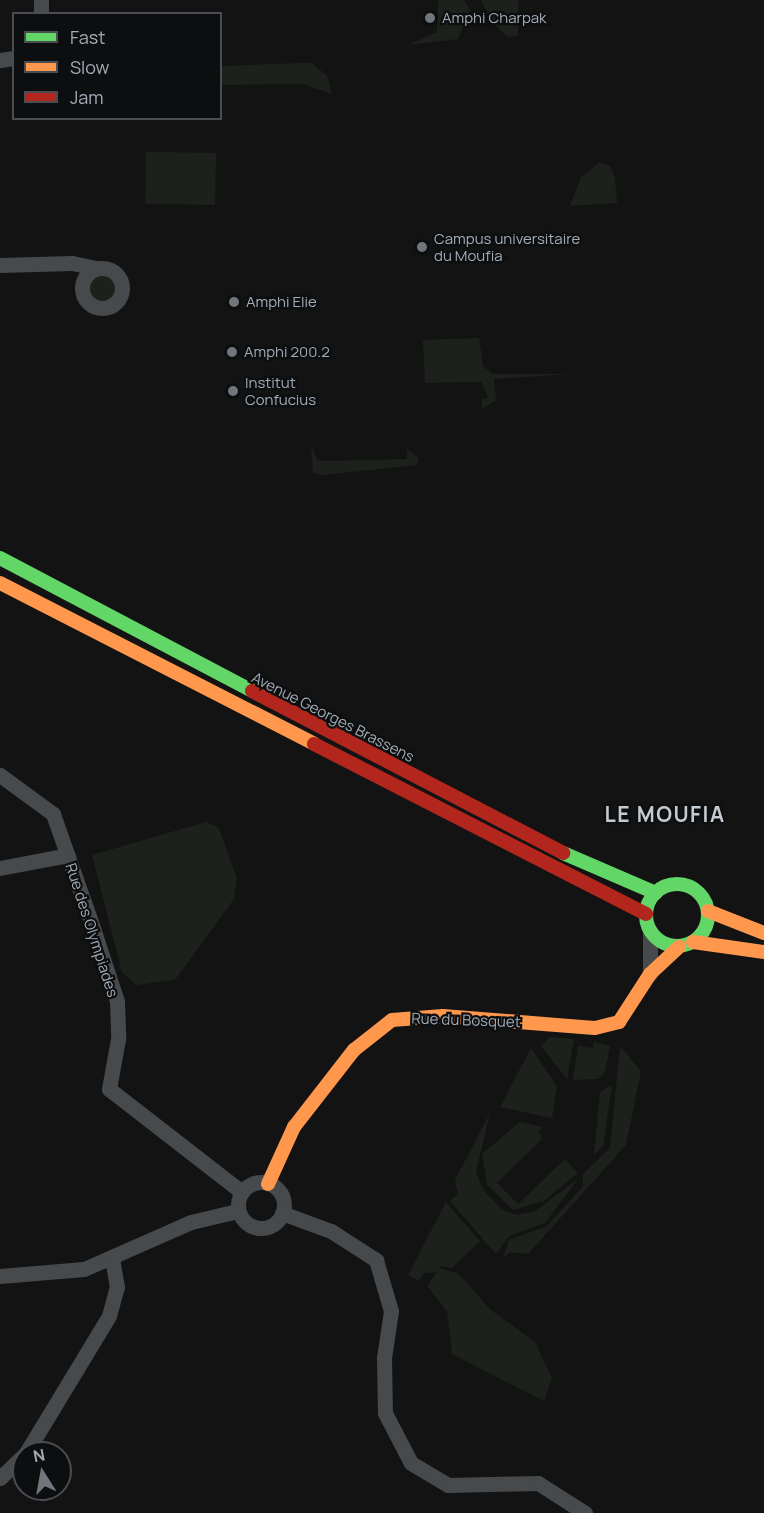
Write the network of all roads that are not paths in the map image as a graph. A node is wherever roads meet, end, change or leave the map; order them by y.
1 (0, 265) edge
2 (59, 267) junction
3 (96, 268) junction
4 (84, 279) junction
5 (0, 558) edge
6 (0, 583) edge
7 (0, 775) edge
8 (68, 855) junction
9 (0, 868) edge
10 (656, 893) junction
11 (708, 911) junction
12 (646, 914) junction
13 (650, 931) junction
14 (764, 933) edge
15 (693, 942) junction
16 (679, 947) junction
17 (764, 951) edge
18 (650, 974) junction
19 (268, 1184) junction
20 (242, 1192) junction
21 (237, 1211) junction
22 (282, 1213) junction
23 (112, 1260) junction
24 (0, 1276) edge
25 (33, 1441) edge
26 (12, 1466) edge
27 (0, 1478) edge
28 (585, 1513) edge

1 - 2 street
2 - 3 street
2 - 4 street
3 - 4 street
3 - 4 street
5 - 10 street, Avenue Georges Brassens
6 - 12 street
7 - 8 street, Rue des Olympiades
8 - 9 street
8 - 20 street, Rue des Olympiades
10 - 11 street
10 - 12 street
11 - 14 street
11 - 15 street
12 - 13 street
13 - 16 street
13 - 18 street
15 - 16 street
15 - 17 street
16 - 18 street, Rue du Bosquet
18 - 19 street, Rue du Bosquet
19 - 20 street
19 - 22 street
20 - 21 street
21 - 22 street
21 - 23 street
22 - 28 street
23 - 24 street
23 - 25 street
26 - 27 street

